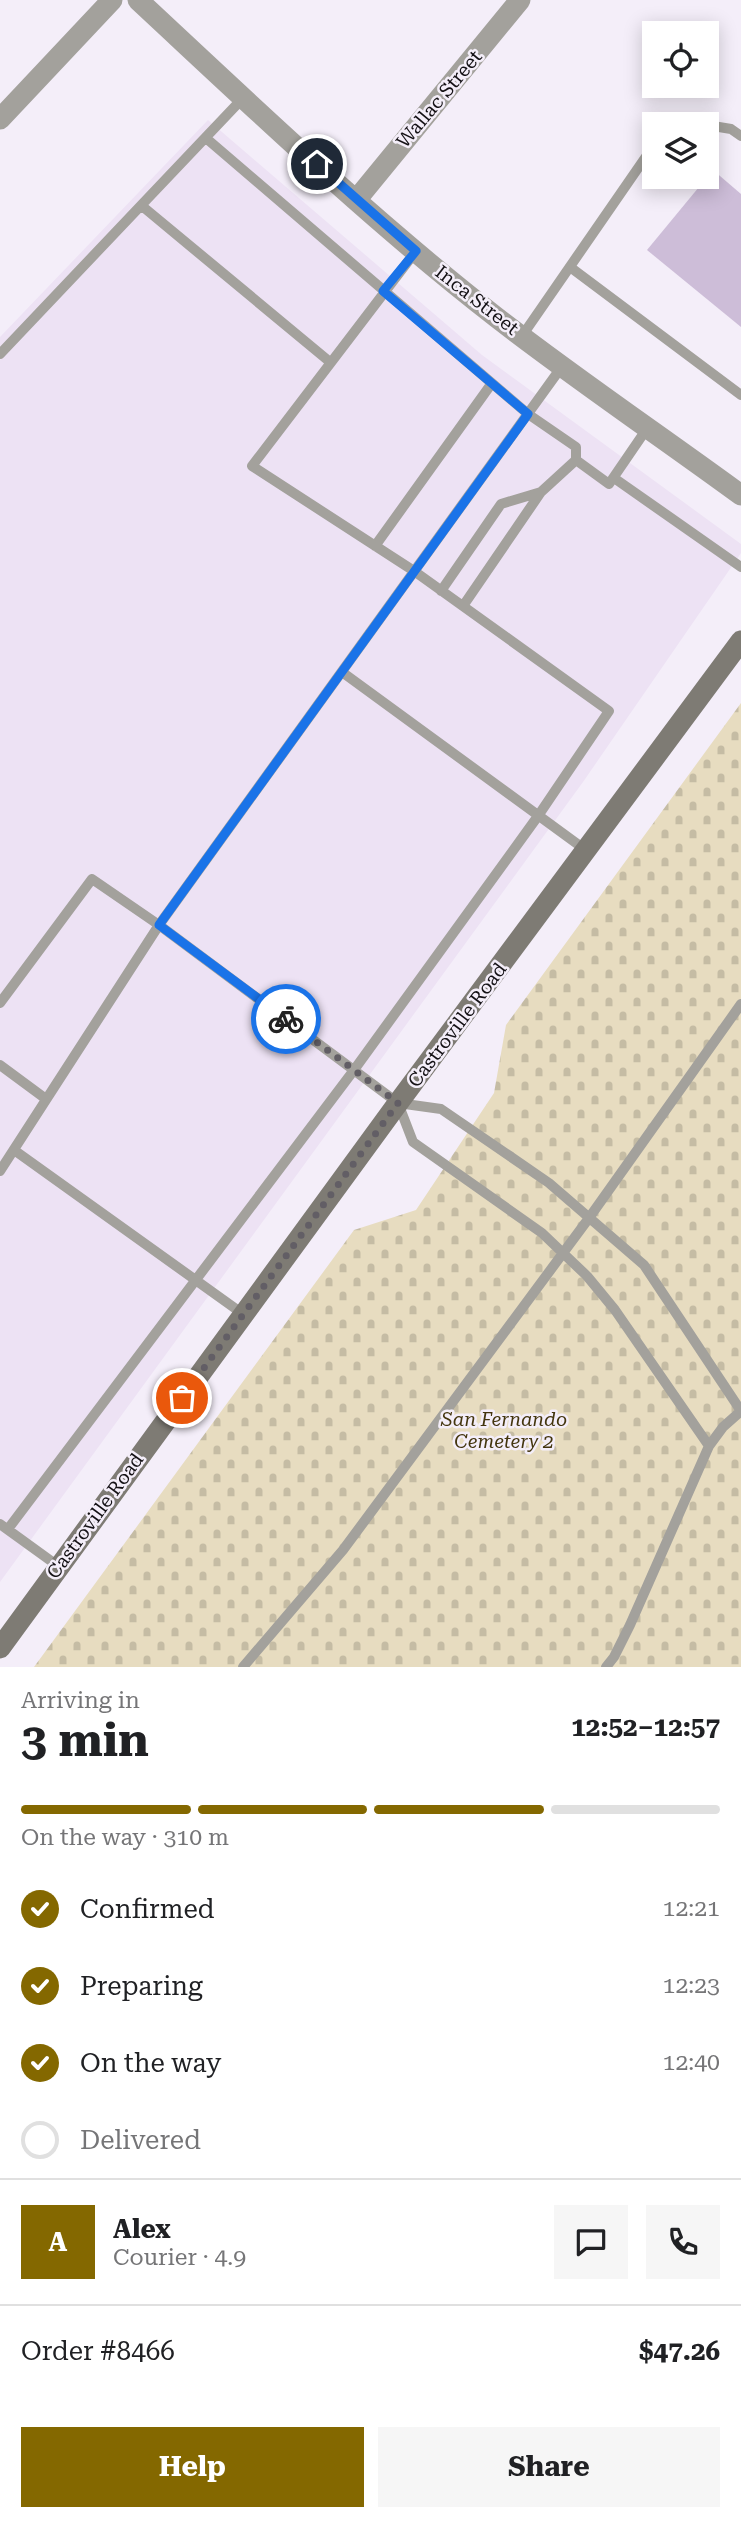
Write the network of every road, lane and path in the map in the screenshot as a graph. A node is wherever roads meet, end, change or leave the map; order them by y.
1 (112, 0) edge
2 (138, 0) edge
3 (520, 0) edge
4 (243, 98) junction
5 (0, 120) edge
6 (719, 127) edge
7 (741, 136) edge
8 (206, 139) junction
9 (642, 162) edge
10 (357, 199) junction
11 (142, 206) junction
12 (416, 251) junction
13 (570, 267) junction
14 (383, 291) junction
15 (522, 336) junction
16 (0, 354) edge
17 (330, 362) junction
18 (563, 365) junction
19 (492, 383) junction
20 (741, 395) edge
21 (528, 414) junction
22 (648, 427) junction
23 (576, 460) junction
24 (614, 478) junction
25 (541, 492) junction
26 (741, 495) edge
27 (375, 546) junction
28 (741, 567) edge
29 (414, 571) junction
30 (441, 591) junction
31 (463, 606) junction
32 (741, 640) edge
33 (342, 672) junction
34 (538, 816) junction
35 (587, 851) junction
36 (159, 925) junction
37 (0, 1003) edge
38 (741, 1004) edge
39 (0, 1065) edge
40 (354, 1070) junction
41 (46, 1099) junction
42 (398, 1103) junction
43 (14, 1150) junction
44 (0, 1171) edge
45 (589, 1218) junction
46 (563, 1253) junction
47 (196, 1279) junction
48 (243, 1314) junction
49 (741, 1411) edge
50 (709, 1446) junction
51 (4, 1527) edge
52 (58, 1566) junction
53 (0, 1648) edge
54 (614, 1657) junction
55 (243, 1667) edge
56 (606, 1667) edge
57 (623, 1667) edge

1 - 5 street
2 - 4 street, Inca Street
3 - 10 street, Wallac Street
4 - 8 lane
4 - 10 street, Inca Street
6 - 7 lane
8 - 11 lane
8 - 14 lane
9 - 13 lane
10 - 12 street, Inca Street
11 - 16 lane
11 - 17 lane
12 - 14 lane
12 - 15 street, Inca Street
13 - 15 lane
13 - 20 lane
14 - 17 lane
14 - 19 lane
15 - 18 street, Inca Street
17 - 27 lane
18 - 21 lane
18 - 22 street, Inca Street
19 - 21 lane
19 - 27 lane
21 - 23 lane
21 - 29 lane
22 - 24 lane
22 - 26 street, Inca Street
23 - 24 lane
23 - 25 lane
24 - 28 lane
25 - 30 lane
25 - 31 lane
27 - 29 lane
29 - 30 lane
29 - 33 lane
30 - 31 lane
31 - 34 lane
32 - 35 main road, Castroville Road
33 - 34 lane
33 - 36 lane
34 - 35 lane
34 - 40 lane
35 - 42 main road, Castroville Road
36 - 37 lane
36 - 40 lane
36 - 41 lane
38 - 45 lane
39 - 41 lane
40 - 42 lane
40 - 47 lane
41 - 43 lane
42 - 45 lane
42 - 46 lane
42 - 48 main road, Castroville Road
43 - 44 lane
43 - 47 lane
45 - 46 lane
45 - 49 lane
46 - 50 lane
46 - 55 lane
47 - 48 lane
47 - 51 lane
48 - 52 main road, Castroville Road
49 - 50 lane
50 - 54 lane
51 - 52 lane
52 - 53 main road, Castroville Road
54 - 56 lane
54 - 57 lane

